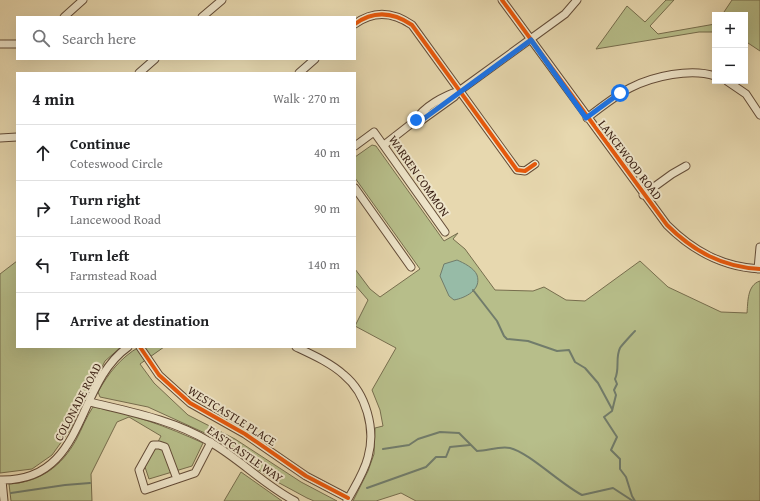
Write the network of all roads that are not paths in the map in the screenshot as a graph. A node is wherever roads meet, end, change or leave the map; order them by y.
1 (83, 0) edge
2 (222, 0) edge
3 (502, 0) edge
4 (577, 0) edge
5 (65, 16) edge
6 (203, 16) edge
7 (356, 23) edge
8 (531, 40) junction
9 (0, 44) edge
10 (16, 44) edge
11 (154, 60) edge
12 (314, 60) edge
13 (140, 72) edge
14 (301, 72) edge
15 (712, 75) edge
16 (731, 84) edge
17 (459, 91) junction
18 (760, 114) edge
19 (586, 118) junction
20 (16, 137) edge
21 (0, 138) edge
22 (356, 145) edge
23 (384, 145) junction
24 (535, 164) dead end
25 (686, 166) dead end
26 (356, 189) edge
27 (644, 195) junction
28 (445, 232) dead end
29 (760, 247) edge
30 (411, 267) dead end
31 (759, 269) edge
32 (127, 348) edge
33 (141, 348) edge
34 (298, 348) edge
35 (90, 402) junction
36 (211, 442) junction
37 (177, 479) junction
38 (1, 480) edge
39 (348, 500) edge
40 (4, 501) edge
41 (295, 501) edge

1 - 5 street
2 - 6 street
3 - 8 street, LANCEWOOD ROAD
4 - 8 street
7 - 17 street
8 - 17 street
8 - 19 street, LANCEWOOD ROAD
9 - 10 street
11 - 13 street
12 - 14 street
15 - 19 street
16 - 18 street
17 - 23 street
17 - 24 street
19 - 27 street, LANCEWOOD ROAD
20 - 21 street
22 - 23 street, WARREN COMMON
23 - 28 street, WARREN COMMON
25 - 27 street
26 - 30 street
27 - 31 street, LANCEWOOD ROAD
29 - 31 street
32 - 35 street, COLONADE ROAD
33 - 39 street, WESTCASTLE PLACE
34 - 39 street
35 - 36 street, EASTCASTLE WAY
35 - 38 street, COLONADE ROAD
36 - 37 street
36 - 41 street, EASTCASTLE WAY
37 - 37 street
38 - 40 street

